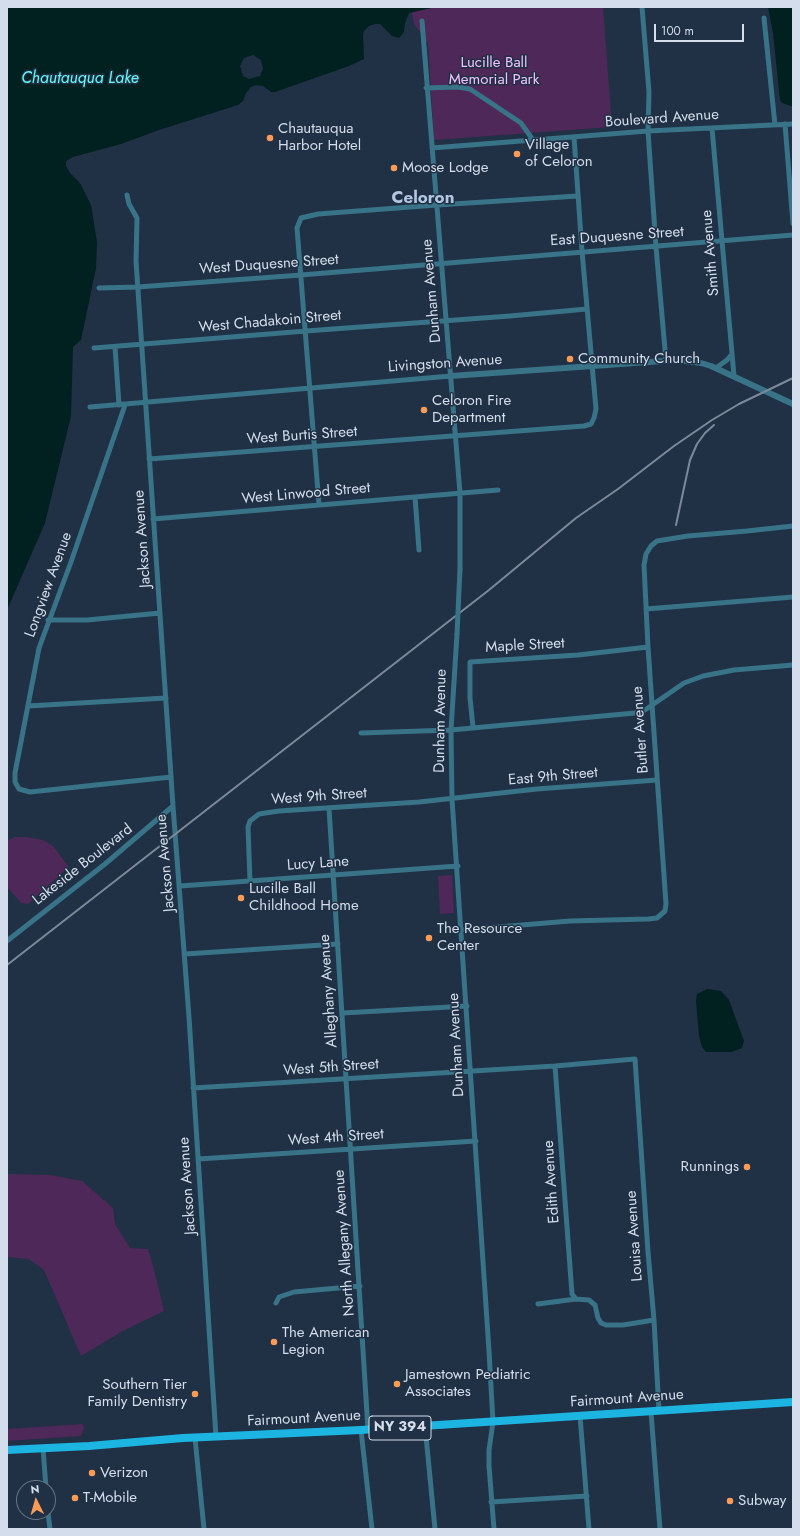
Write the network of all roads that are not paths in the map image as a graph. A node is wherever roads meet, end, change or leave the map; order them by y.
1 (642, 7) edge
2 (764, 18) dead end
3 (422, 21) dead end
4 (426, 88) junction
5 (785, 124) junction
6 (793, 124) edge
7 (775, 125) junction
8 (712, 128) junction
9 (648, 131) junction
10 (574, 137) junction
11 (533, 140) junction
12 (432, 148) junction
13 (127, 195) dead end
14 (578, 196) junction
15 (437, 205) junction
16 (793, 224) edge
17 (793, 235) edge
18 (722, 241) junction
19 (656, 247) junction
20 (582, 252) junction
21 (442, 263) junction
22 (301, 275) junction
23 (138, 287) junction
24 (99, 288) dead end
25 (587, 309) junction
26 (447, 321) junction
27 (306, 331) junction
28 (142, 345) junction
29 (115, 347) junction
30 (94, 348) dead end
31 (732, 354) junction
32 (666, 361) junction
33 (592, 366) junction
34 (716, 368) junction
35 (451, 376) junction
36 (734, 376) junction
37 (310, 387) junction
38 (145, 401) junction
39 (793, 404) edge
40 (122, 405) junction
41 (90, 407) dead end
42 (456, 436) junction
43 (315, 447) junction
44 (149, 459) junction
45 (498, 490) dead end
46 (460, 493) junction
47 (415, 497) junction
48 (320, 505) junction
49 (153, 518) junction
50 (793, 526) edge
51 (420, 550) dead end
52 (793, 597) edge
53 (646, 609) junction
54 (160, 613) junction
55 (48, 620) junction
56 (648, 647) junction
57 (793, 665) edge
58 (166, 698) junction
59 (651, 705) junction
60 (28, 706) junction
61 (473, 727) junction
62 (450, 730) junction
63 (361, 733) dead end
64 (171, 777) junction
65 (657, 780) junction
66 (452, 799) junction
67 (173, 806) junction
68 (330, 808) junction
69 (458, 866) junction
70 (334, 875) junction
71 (250, 881) junction
72 (180, 886) junction
73 (462, 930) junction
74 (7, 941) edge
75 (338, 944) junction
76 (185, 954) junction
77 (467, 1006) junction
78 (343, 1013) junction
79 (635, 1059) joint
80 (555, 1066) junction
81 (470, 1071) junction
82 (347, 1079) junction
83 (193, 1088) junction
84 (476, 1141) junction
85 (351, 1150) junction
86 (198, 1159) junction
87 (360, 1286) junction
88 (574, 1297) junction
89 (276, 1303) dead end
90 (538, 1304) dead end
91 (654, 1320) junction
92 (793, 1402) edge
93 (655, 1412) junction
94 (580, 1416) junction
95 (493, 1422) junction
96 (425, 1426) junction
97 (365, 1430) junction
98 (216, 1437) junction
99 (195, 1438) junction
100 (42, 1448) junction
101 (7, 1450) edge
102 (45, 1480) edge
103 (587, 1496) junction
104 (491, 1502) junction
105 (204, 1529) edge
106 (372, 1529) edge
107 (435, 1529) edge
108 (494, 1529) edge
109 (589, 1529) edge
110 (660, 1529) edge

1 - 9 street
2 - 7 street
3 - 4 street, Dunham Avenue
4 - 11 street
4 - 12 street, Dunham Avenue
5 - 6 street, Boulevard Avenue
5 - 7 street, Boulevard Avenue
5 - 16 street
7 - 8 street, Boulevard Avenue
8 - 9 street, Boulevard Avenue
8 - 18 street, Smith Avenue
9 - 10 street, Boulevard Avenue
9 - 19 street
10 - 11 street, Boulevard Avenue
10 - 14 street
11 - 12 street, Boulevard Avenue
12 - 15 street, Dunham Avenue
13 - 23 street, Jackson Avenue
14 - 15 street
14 - 20 street
15 - 21 street, Dunham Avenue
15 - 22 street
17 - 18 street, East Duquesne Street
18 - 19 street, East Duquesne Street
18 - 31 street, Smith Avenue
19 - 20 street, East Duquesne Street
19 - 32 street
20 - 21 street, East Duquesne Street
20 - 25 street
21 - 22 street, West Duquesne Street
21 - 26 street, Dunham Avenue
22 - 23 street, West Duquesne Street
22 - 27 street
23 - 24 street, West Duquesne Street
23 - 28 street, Jackson Avenue
25 - 26 street, West Chadakoin Street
25 - 33 street
26 - 27 street, West Chadakoin Street
26 - 35 street, Dunham Avenue
27 - 28 street, West Chadakoin Street
27 - 37 street
28 - 29 street, West Chadakoin Street
28 - 38 street, Jackson Avenue
29 - 30 street, West Chadakoin Street
29 - 40 street
31 - 34 street
31 - 36 street, Smith Avenue
32 - 33 street, Livingston Avenue
32 - 34 street, Livingston Avenue
33 - 35 street, Livingston Avenue
33 - 42 street, West Burtis Street
34 - 36 street, Livingston Avenue
35 - 37 street, Livingston Avenue
35 - 42 street, Dunham Avenue
36 - 39 street, Livingston Avenue
37 - 38 street, Livingston Avenue
37 - 43 street
38 - 40 street, Livingston Avenue
38 - 44 street, Jackson Avenue
40 - 41 street, Livingston Avenue
40 - 55 street, Longview Avenue
42 - 43 street, West Burtis Street
42 - 46 street, Dunham Avenue
43 - 44 street, West Burtis Street
43 - 48 street
44 - 49 street, Jackson Avenue
45 - 46 street, West Linwood Street
46 - 47 street, West Linwood Street
46 - 62 street, Dunham Avenue, bridge
47 - 48 street, West Linwood Street
47 - 51 street
48 - 49 street, West Linwood Street
49 - 54 street, Jackson Avenue
50 - 53 street, Butler Avenue
52 - 53 street
53 - 56 street, Butler Avenue
54 - 55 street
54 - 58 street, Jackson Avenue
55 - 60 street, Longview Avenue
56 - 59 street, Butler Avenue
56 - 61 street, Maple Street
57 - 59 street
58 - 60 street
58 - 64 street, Jackson Avenue
59 - 61 street
59 - 65 street, Butler Avenue
60 - 64 street, Longview Avenue
61 - 62 street
62 - 63 street
62 - 66 street, Dunham Avenue
64 - 67 street, Jackson Avenue
65 - 66 street, East 9th Street
65 - 73 street, Butler Avenue
66 - 68 street, West 9th Street
66 - 69 street, Dunham Avenue
67 - 72 street, Jackson Avenue
67 - 74 street, Lakeside Boulevard
68 - 70 street, Alleghany Avenue
68 - 71 street, West 9th Street
69 - 70 street, Lucy Lane
69 - 73 street, Dunham Avenue
70 - 71 street, Lucy Lane
70 - 75 street, Alleghany Avenue
71 - 72 street, Lucy Lane
72 - 76 street, Jackson Avenue
73 - 77 street, Dunham Avenue
75 - 76 street
75 - 78 street, Alleghany Avenue
76 - 83 street, Jackson Avenue
77 - 78 street
77 - 81 street, Dunham Avenue
78 - 82 street, Alleghany Avenue
79 - 80 street, West 5th Street
79 - 91 street, Louisa Avenue
80 - 81 street, West 5th Street
80 - 88 street, Edith Avenue
81 - 82 street, West 5th Street
81 - 84 street, Dunham Avenue
82 - 83 street, West 5th Street
82 - 85 street, Alleghany Avenue
83 - 86 street, Jackson Avenue
84 - 85 street, West 4th Street
84 - 95 street, Dunham Avenue
85 - 86 street, West 4th Street
85 - 87 street, North Allegany Avenue
86 - 98 street, Jackson Avenue
87 - 89 street
87 - 97 street, North Allegany Avenue
88 - 90 street
88 - 91 street
91 - 93 street, Louisa Avenue
92 - 93 main road, Fairmount Avenue / NY 394
93 - 94 main road, Fairmount Avenue / NY 394
93 - 110 street, Louisa Avenue
94 - 95 main road, Fairmount Avenue / NY 394
94 - 103 street
95 - 96 main road, Fairmount Avenue / NY 394
95 - 104 street, Dunham Avenue
96 - 97 main road, Fairmount Avenue / NY 394
96 - 107 street
97 - 98 main road, Fairmount Avenue / NY 394
97 - 106 street, North Allegany Avenue
98 - 99 main road, Fairmount Avenue / NY 394
99 - 100 main road, Fairmount Avenue / NY 394
99 - 105 street
100 - 101 main road, Fairmount Avenue / NY 394
100 - 102 street
103 - 104 street
103 - 109 street
104 - 108 street, Dunham Avenue

